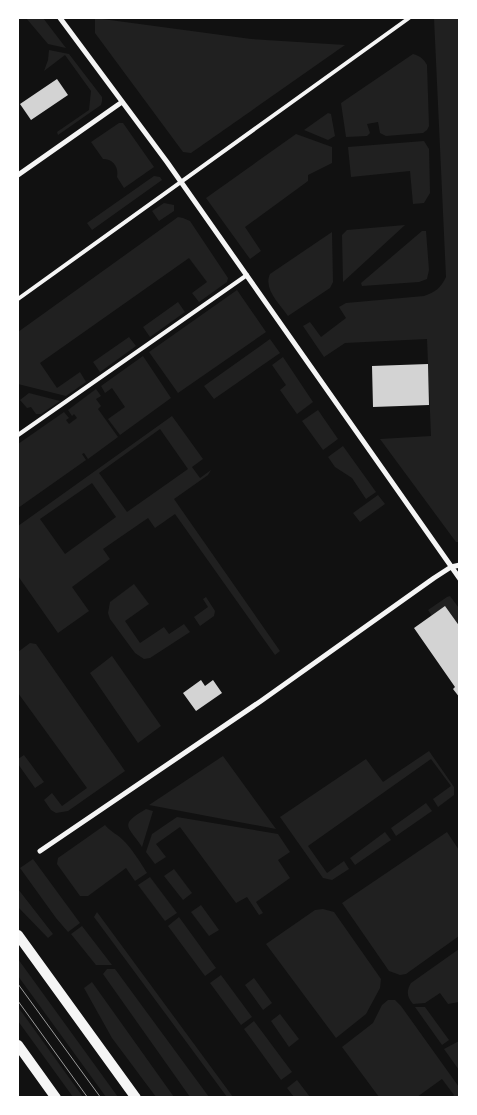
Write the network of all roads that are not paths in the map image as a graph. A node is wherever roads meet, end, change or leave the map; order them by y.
1 (60, 18) edge
2 (409, 18) edge
3 (122, 102) junction
4 (18, 175) edge
5 (180, 181) junction
6 (247, 275) junction
7 (18, 299) edge
8 (18, 435) edge
9 (460, 565) edge
10 (451, 567) junction
11 (460, 579) edge
12 (40, 852) dead end
13 (18, 935) edge
14 (18, 1045) edge
15 (56, 1098) edge
16 (136, 1098) edge

1 - 3 street
2 - 5 lane
3 - 4 street
3 - 5 street
5 - 6 street
5 - 7 lane
6 - 8 lane
6 - 10 street
9 - 10 street
10 - 11 street
10 - 12 street
13 - 16 main road
14 - 15 main road

